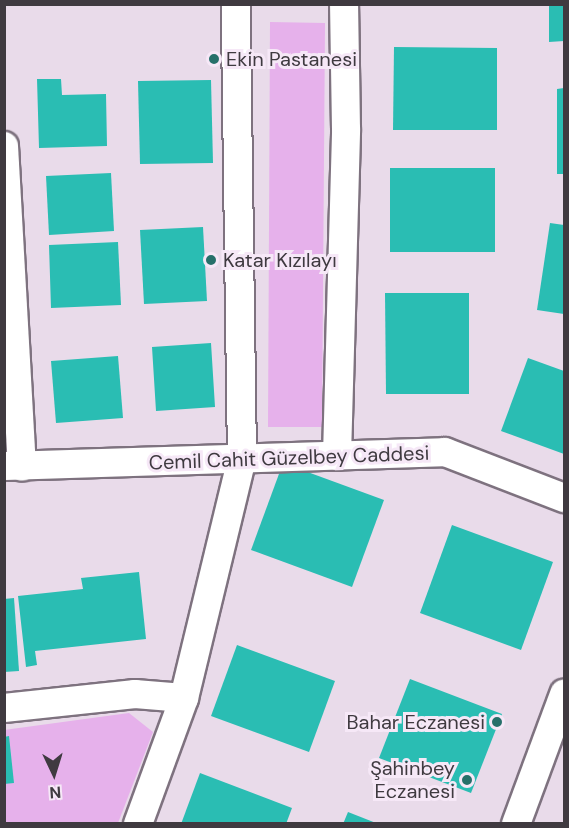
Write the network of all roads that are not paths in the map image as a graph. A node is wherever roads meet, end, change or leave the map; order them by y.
1 (236, 4) edge
2 (344, 4) edge
3 (4, 146) edge
4 (7, 230) edge
5 (337, 456) junction
6 (242, 459) junction
7 (13, 466) edge
8 (564, 498) edge
9 (564, 694) edge
10 (184, 698) junction
11 (4, 708) edge
12 (138, 824) edge
13 (516, 824) edge

1 - 6 street
2 - 5 street
3 - 4 street
4 - 7 street
5 - 6 street, Cemil Cahit Güzelbey Caddesi
5 - 8 street, Cemil Cahit Güzelbey Caddesi
6 - 7 street, Cemil Cahit Güzelbey Caddesi
6 - 10 street
9 - 13 street
10 - 11 street
10 - 12 street

